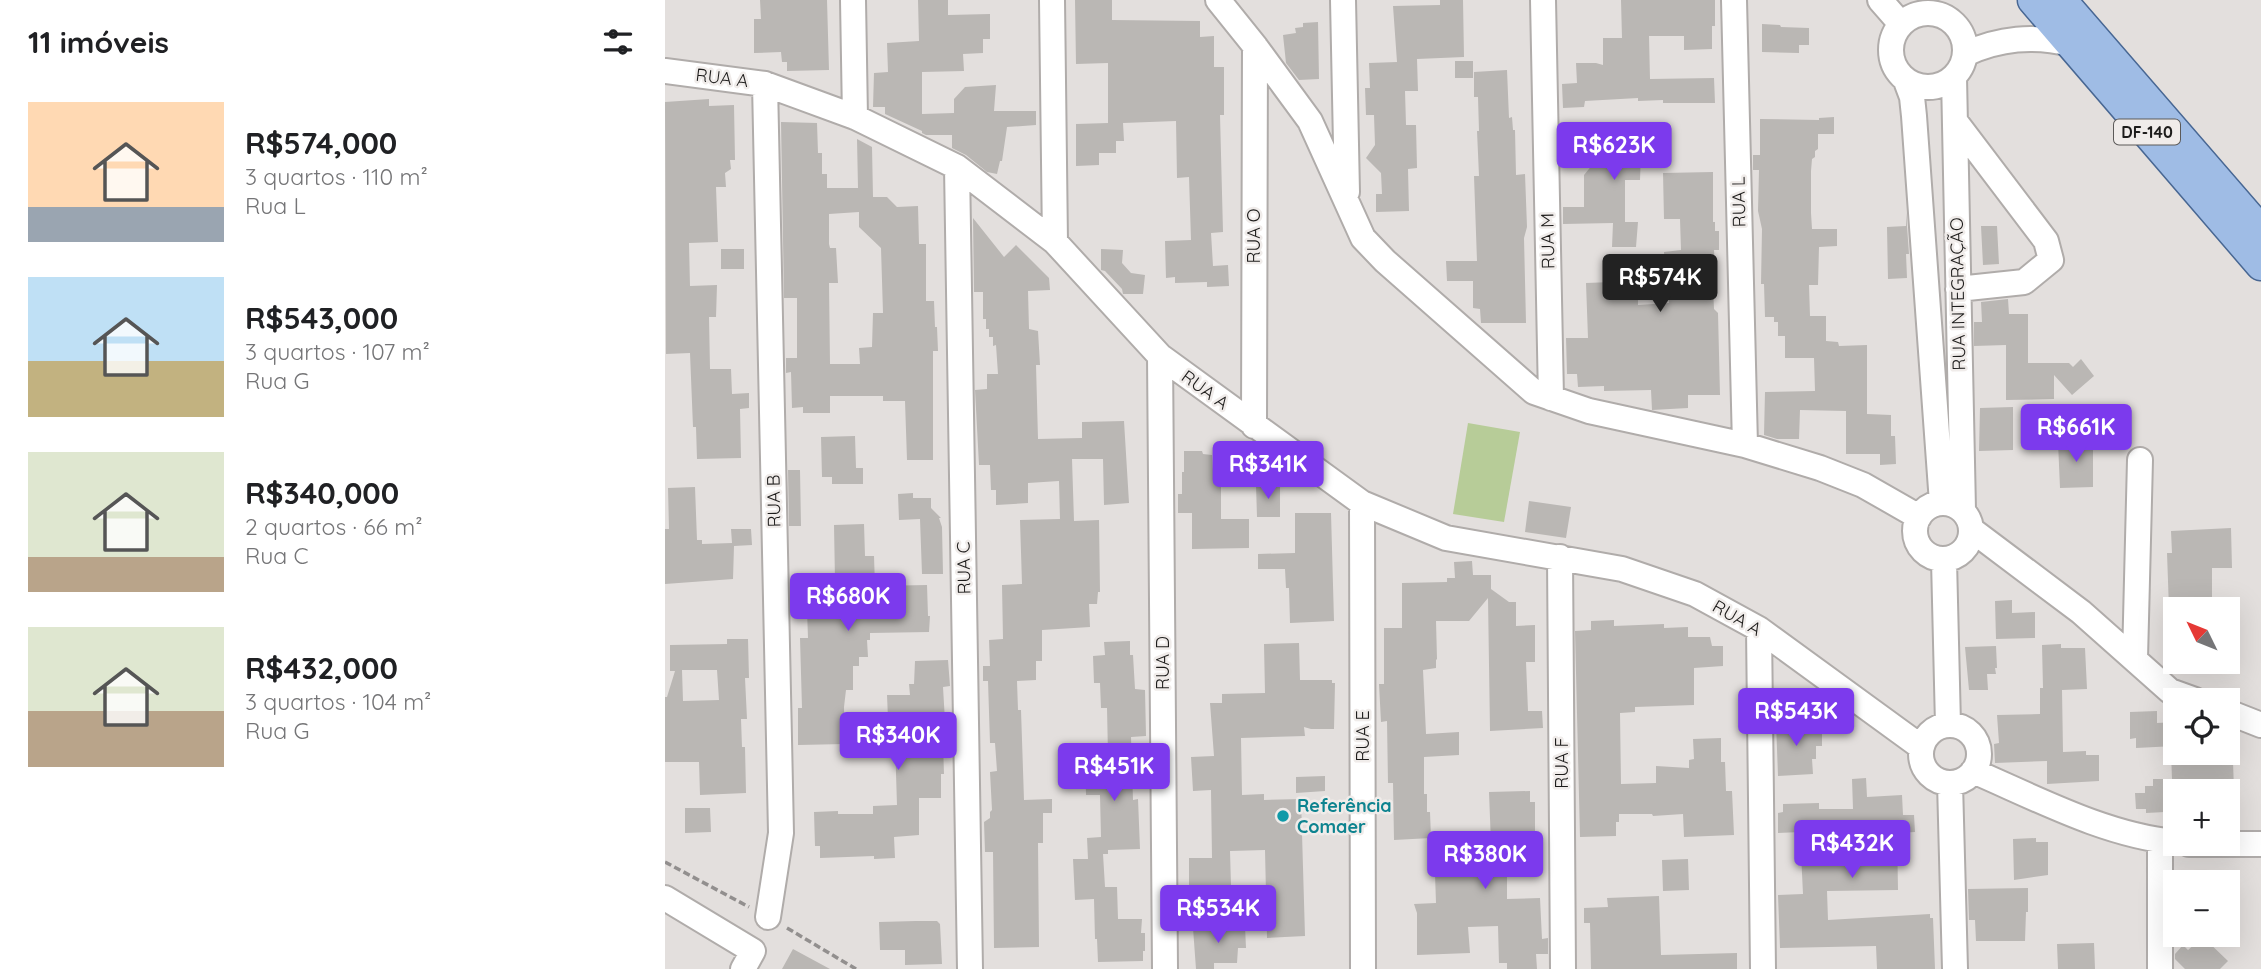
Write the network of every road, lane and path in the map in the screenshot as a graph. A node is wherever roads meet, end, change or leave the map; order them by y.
1 (853, 0) edge
2 (1052, 0) edge
3 (1218, 0) edge
4 (1343, 0) edge
5 (1543, 0) edge
6 (1734, 0) edge
7 (1880, 0) edge
8 (2033, 0) edge
9 (2061, 0) edge
10 (1923, 11) edge
11 (2071, 44) junction
12 (1255, 46) junction
13 (1965, 54) junction
14 (665, 71) edge
15 (1954, 77) junction
16 (1906, 81) junction
17 (765, 84) junction
18 (855, 117) junction
19 (1955, 121) junction
20 (957, 167) junction
21 (1956, 200) junction
22 (1920, 201) junction
23 (1348, 203) junction
24 (2261, 231) edge
25 (1055, 242) junction
26 (2261, 265) edge
27 (1958, 289) junction
28 (1160, 356) junction
29 (1551, 398) junction
30 (1254, 426) junction
31 (1745, 445) junction
32 (2140, 460) dead end
33 (1362, 503) junction
34 (1959, 514) junction
35 (1919, 517) junction
36 (1560, 557) junction
37 (1944, 560) junction
38 (1759, 629) junction
39 (2135, 659) junction
40 (2168, 688) edge
41 (2240, 717) edge
42 (1948, 724) junction
43 (2261, 725) edge
44 (1921, 747) junction
45 (1973, 771) junction
46 (1950, 783) junction
47 (2163, 840) edge
48 (2240, 844) edge
49 (2261, 844) edge
50 (2167, 856) edge
51 (665, 898) edge
52 (768, 917) dead end
53 (743, 969) edge
54 (970, 969) edge
55 (1165, 969) edge
56 (1363, 969) edge
57 (1563, 969) edge
58 (1763, 969) edge
59 (1955, 969) edge
60 (2160, 969) edge

1 - 18 street
2 - 25 street
3 - 12 street
4 - 23 street
5 - 29 street, RUA M
6 - 31 street, RUA L
7 - 10 street
8 - 11 main road, DF-140
9 - 24 main road, DF-140
10 - 13 street
10 - 16 street
11 - 13 street
11 - 26 main road, DF-140
12 - 23 street
12 - 30 street, RUA O
13 - 15 street
14 - 17 street, RUA A
15 - 16 street
15 - 19 street, RUA INTEGRAÇÃO
16 - 22 street, RUA INTEGRAÇÃO
17 - 18 street, RUA A
17 - 52 street, RUA B
18 - 20 street, RUA A
19 - 21 street, RUA INTEGRAÇÃO
19 - 27 street
20 - 25 street, RUA A
20 - 54 street, RUA C
21 - 22 street
21 - 27 street, RUA INTEGRAÇÃO
22 - 34 street, RUA INTEGRAÇÃO
23 - 29 street
25 - 28 street, RUA A
27 - 34 street, RUA INTEGRAÇÃO
28 - 30 street, RUA A
28 - 55 street, RUA D
29 - 31 street
30 - 33 street, RUA A
31 - 35 street
32 - 39 street
33 - 36 street, RUA A
33 - 56 street, RUA E
34 - 35 street
34 - 37 street
34 - 39 street
35 - 37 street
36 - 38 street, RUA A
36 - 57 street, RUA F
37 - 42 street
38 - 44 street, RUA A
38 - 58 street
39 - 40 street
41 - 43 street
42 - 44 street
42 - 45 street
44 - 46 street
45 - 46 street
45 - 47 street
46 - 59 street
48 - 49 street
50 - 60 street
51 - 53 street

